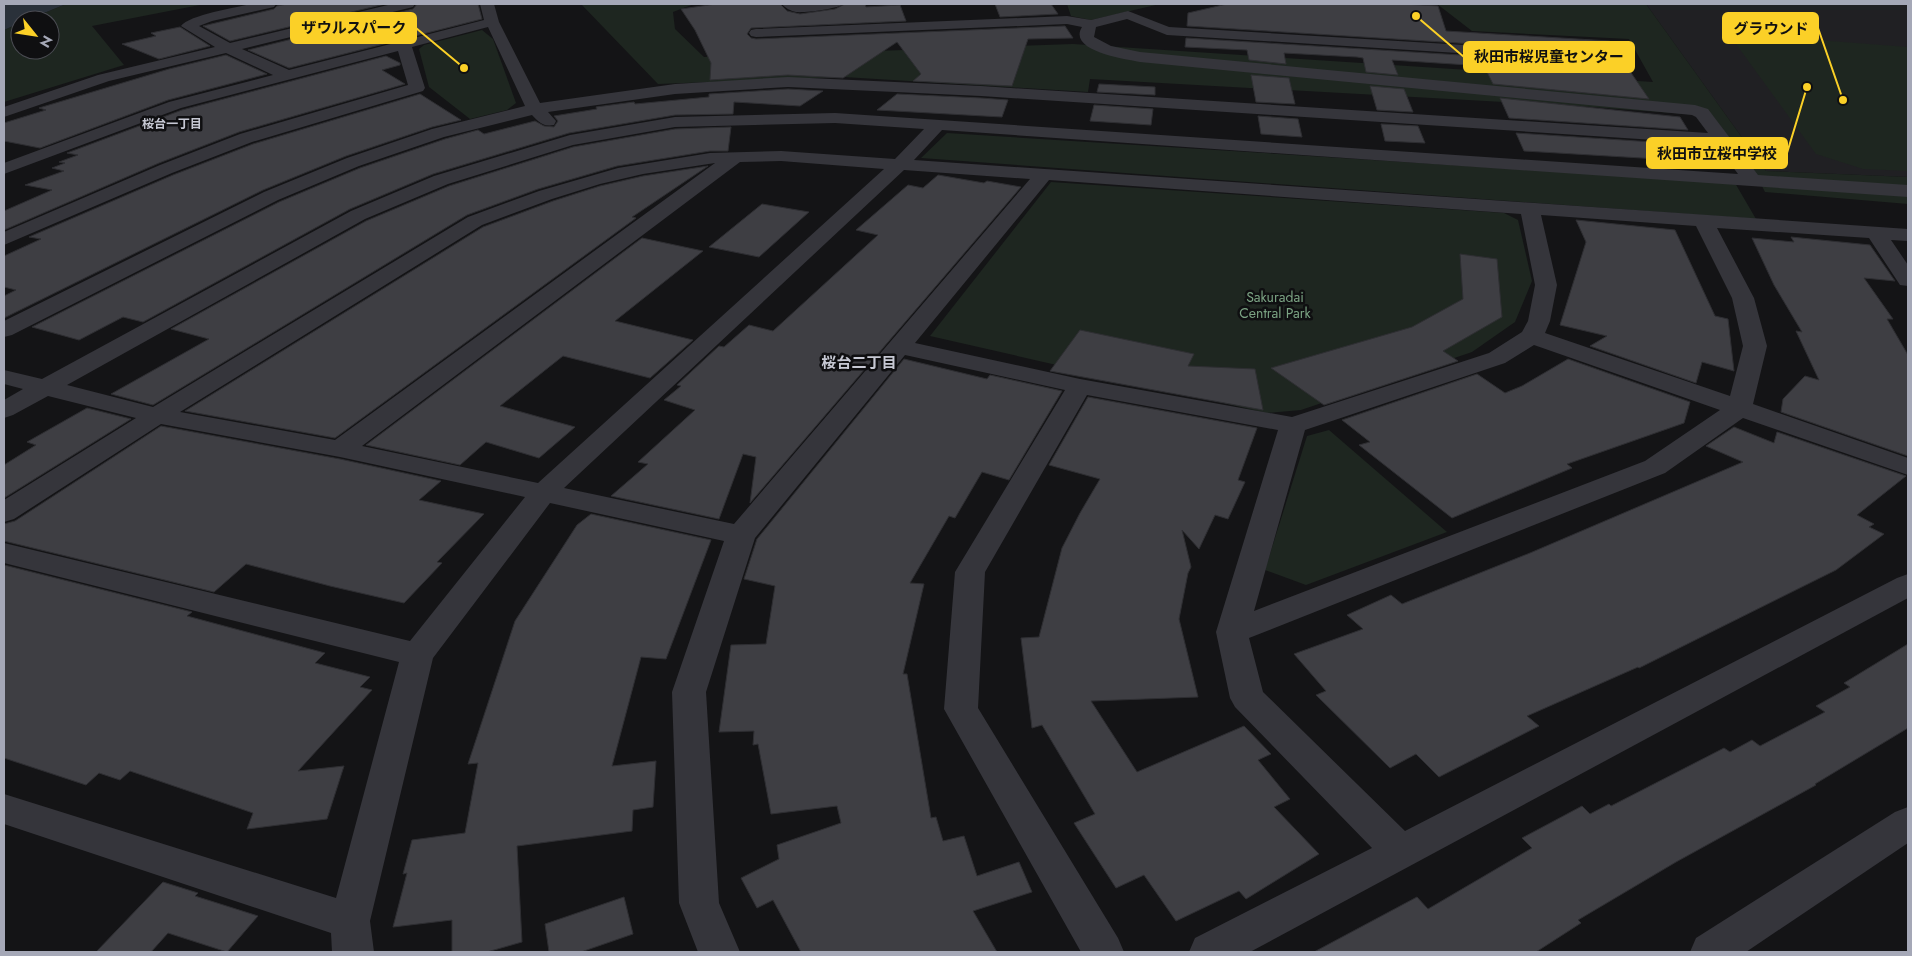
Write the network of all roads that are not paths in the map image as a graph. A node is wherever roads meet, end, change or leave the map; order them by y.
1 (269, 4) edge
2 (408, 4) edge
3 (487, 4) edge
4 (836, 4) edge
5 (793, 6) edge
6 (492, 22) junction
7 (1092, 24) junction
8 (800, 30) junction
9 (756, 33) dead end
10 (404, 46) junction
11 (228, 48) junction
12 (1622, 58) dead end
13 (286, 75) junction
14 (535, 109) junction
15 (4, 112) edge
16 (938, 125) junction
17 (1722, 139) junction
18 (570, 140) junction
19 (736, 156) junction
20 (901, 163) junction
21 (4, 169) edge
22 (1044, 174) junction
23 (1752, 180) junction
24 (1908, 191) edge
25 (1530, 209) junction
26 (1704, 222) junction
27 (1876, 233) junction
28 (1908, 235) edge
29 (4, 239) edge
30 (1908, 280) edge
31 (4, 330) edge
32 (1532, 336) junction
33 (901, 347) junction
34 (4, 377) edge
35 (1080, 386) junction
36 (42, 388) junction
37 (1739, 408) junction
38 (4, 410) edge
39 (157, 416) junction
40 (1292, 425) junction
41 (340, 449) junction
42 (1908, 468) edge
43 (544, 492) junction
44 (4, 514) edge
45 (741, 535) junction
46 (4, 553) edge
47 (1908, 585) edge
48 (1232, 632) junction
49 (417, 654) junction
50 (4, 809) edge
51 (1908, 823) edge
52 (1400, 851) junction
53 (352, 937) edge
54 (719, 952) edge
55 (1103, 952) edge
56 (1210, 952) edge
57 (1711, 952) edge

1 - 11 street
2 - 11 street
3 - 6 street
4 - 5 street
5 - 8 street
6 - 10 street
6 - 14 street
7 - 8 street
7 - 12 street
7 - 17 street
8 - 9 street
10 - 13 street
10 - 29 street
11 - 13 street
11 - 15 street
13 - 21 street
14 - 17 street
14 - 18 street
14 - 31 street
16 - 18 street
16 - 20 street
16 - 23 street
17 - 23 street
18 - 36 street
19 - 20 street
19 - 39 street
19 - 41 street
20 - 22 street
20 - 43 street
22 - 25 street
22 - 33 street
23 - 24 street
25 - 26 street
25 - 32 street
26 - 27 street
26 - 37 street
27 - 28 street
27 - 30 street
32 - 37 street
32 - 40 street
33 - 35 street
33 - 45 street
34 - 36 street
35 - 40 street
35 - 55 street
36 - 38 street
36 - 39 street
37 - 42 street
37 - 48 street
39 - 41 street
39 - 44 street
40 - 48 street
41 - 43 street
43 - 45 street
43 - 49 street
45 - 54 street
46 - 49 street
47 - 52 street
48 - 52 street
49 - 53 street
50 - 53 street
51 - 57 street
52 - 56 street

